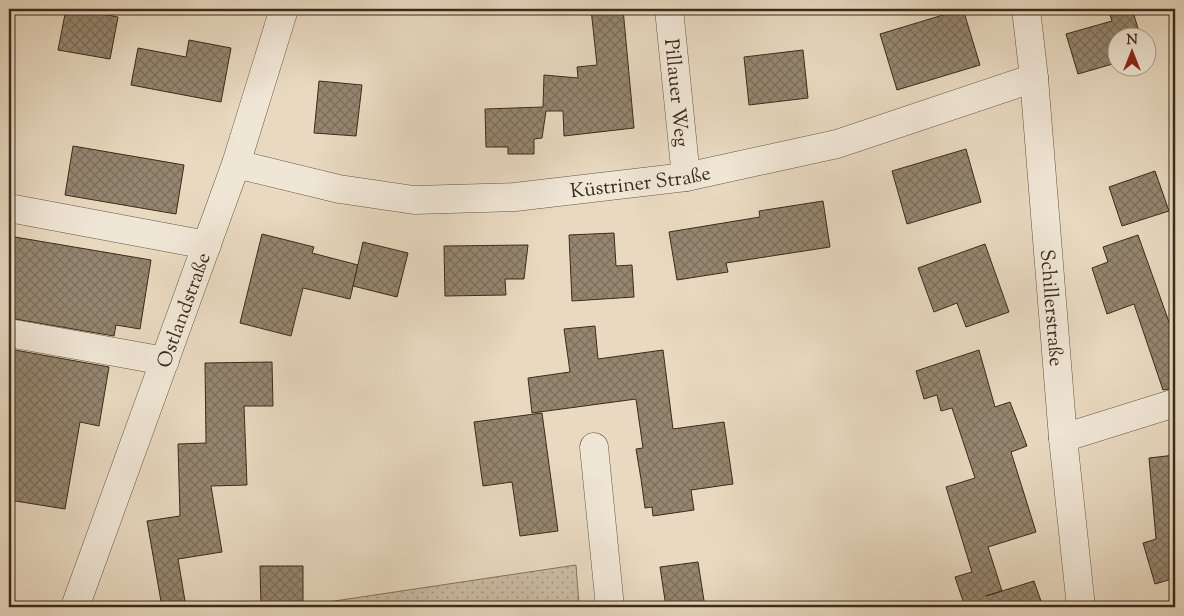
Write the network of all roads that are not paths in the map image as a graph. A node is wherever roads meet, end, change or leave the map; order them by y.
1 (284, 9) edge
2 (669, 9) edge
3 (1026, 9) edge
4 (1034, 78) junction
5 (236, 164) junction
6 (686, 177) junction
7 (9, 208) edge
8 (207, 245) junction
9 (9, 333) edge
10 (165, 361) junction
11 (1175, 403) edge
12 (1063, 438) junction
13 (594, 447) dead end
14 (75, 607) edge
15 (610, 607) edge
16 (1081, 607) edge

1 - 5 street, Ostlandstraße
2 - 6 street, Pillauer Weg
3 - 4 street, Schillerstraße
4 - 6 street, Küstriner Straße
4 - 12 street, Schillerstraße
5 - 6 street, Küstriner Straße
5 - 8 street, Ostlandstraße
7 - 8 street
8 - 10 street, Ostlandstraße
9 - 10 street
10 - 14 street, Ostlandstraße
11 - 12 street
12 - 16 street, Schillerstraße
13 - 15 street

